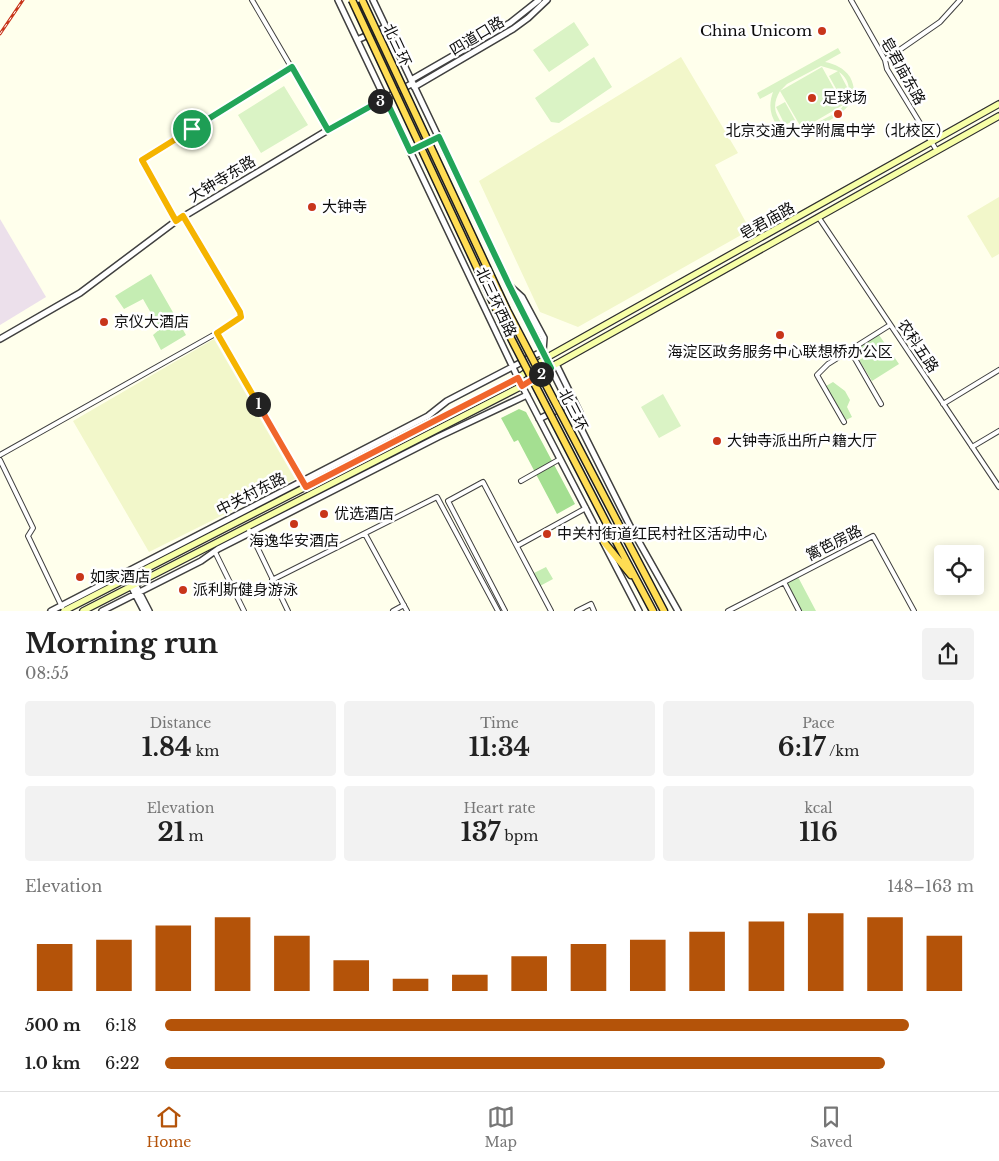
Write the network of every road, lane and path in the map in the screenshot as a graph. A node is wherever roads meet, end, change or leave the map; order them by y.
1 (252, 0) edge
2 (338, 0) edge
3 (352, 0) edge
4 (362, 0) edge
5 (373, 0) edge
6 (539, 0) edge
7 (547, 0) edge
8 (851, 0) edge
9 (960, 0) edge
10 (386, 27) junction
11 (358, 40) junction
12 (885, 60) junction
13 (292, 67) junction
14 (413, 84) junction
15 (385, 98) junction
16 (999, 104) edge
17 (999, 116) edge
18 (328, 130) junction
19 (439, 137) junction
20 (932, 142) junction
21 (410, 151) junction
22 (937, 151) junction
23 (183, 216) junction
24 (819, 218) junction
25 (176, 221) junction
26 (890, 325) junction
27 (217, 333) junction
28 (0, 339) edge
29 (850, 350) junction
30 (543, 351) junction
31 (546, 358) junction
32 (527, 359) junction
33 (554, 366) junction
34 (513, 367) junction
35 (532, 368) junction
36 (999, 370) edge
37 (536, 377) junction
38 (518, 378) junction
39 (522, 386) junction
40 (527, 395) junction
41 (569, 404) junction
42 (881, 404) dead end
43 (943, 404) junction
44 (554, 411) junction
45 (539, 419) junction
46 (844, 422) dead end
47 (582, 430) junction
48 (999, 431) edge
49 (972, 447) junction
50 (0, 455) edge
51 (560, 459) junction
52 (0, 460) edge
53 (303, 481) junction
54 (521, 481) dead end
55 (306, 487) junction
56 (999, 487) edge
57 (586, 508) junction
58 (247, 526) junction
59 (250, 533) junction
60 (365, 534) junction
61 (604, 542) junction
62 (517, 546) junction
63 (214, 552) junction
64 (272, 580) junction
65 (784, 582) junction
66 (133, 585) junction
67 (640, 586) junction
68 (137, 593) junction
69 (404, 605) junction
70 (64, 609) edge
71 (51, 611) edge
72 (85, 611) edge
73 (102, 611) edge
74 (144, 611) edge
75 (149, 611) edge
76 (244, 611) edge
77 (288, 611) edge
78 (393, 611) edge
79 (407, 611) edge
80 (498, 611) edge
81 (505, 611) edge
82 (551, 611) edge
83 (577, 611) edge
84 (594, 611) edge
85 (639, 611) edge
86 (653, 611) edge
87 (664, 611) edge
88 (678, 611) edge
89 (728, 611) edge
90 (799, 611) edge
91 (914, 611) edge

1 - 13 street
2 - 11 street, 北三环西路
3 - 67 highway, 北三环, bridge
4 - 87 highway, 北三环, bridge
5 - 10 street, 北三环西路
6 - 14 street, 四道口路
7 - 14 street, 四道口路
8 - 12 street, 皂君庙东路
9 - 12 street
10 - 11 street
10 - 14 street, 北三环西路
11 - 15 street, 北三环西路
12 - 20 street, 皂君庙东路
13 - 18 street
13 - 25 street
14 - 15 street, 大钟寺东路
14 - 19 street, 北三环西路
15 - 18 street, 大钟寺东路
15 - 21 street, 北三环西路
16 - 20 main road, 皂君庙路
17 - 22 main road, 皂君庙路
18 - 23 street, 大钟寺东路
19 - 21 street
19 - 30 street, 北三环西路
20 - 22 street, 皂君庙东路
20 - 31 main road, 皂君庙路
21 - 34 street, 北三环西路
22 - 24 main road, 皂君庙路
23 - 25 street, 大钟寺东路
23 - 27 street
24 - 26 street, 农科五路
24 - 33 main road, 皂君庙路
25 - 28 street, 大钟寺东路
26 - 29 street
26 - 43 street, 农科五路
27 - 50 street
27 - 53 street
29 - 42 street
29 - 46 street
30 - 31 street, 北三环西路
30 - 32 street, 中关村东路
31 - 33 street
31 - 35 main road, 皂君庙路
32 - 34 street, 中关村东路
32 - 35 street
33 - 37 main road, 皂君庙路
33 - 41 street
33 - 47 street
34 - 38 street, 北三环西路
34 - 53 street, 中关村东路
35 - 37 street
35 - 38 main road, 中关村东路
36 - 43 street
37 - 39 main road, 中关村东路
37 - 44 street
38 - 39 street, 北三环西路
38 - 55 main road, 中关村东路
39 - 40 street, 北三环西路
39 - 58 main road, 中关村东路
40 - 45 street, 北三环西路
40 - 59 street
41 - 44 street
41 - 47 street
43 - 49 street, 农科五路
44 - 45 street
45 - 51 street, 北三环西路
47 - 88 street
48 - 49 street
49 - 56 street, 农科五路
51 - 54 street
51 - 57 street, 北三环西路
52 - 70 street
53 - 55 street
53 - 70 street, 中关村东路
55 - 70 main road, 中关村东路
57 - 61 street, 北三环西路
57 - 62 street
58 - 59 street
58 - 66 main road, 中关村东路
59 - 63 street
59 - 64 street
60 - 64 street
60 - 69 street
60 - 80 street
61 - 67 highway
61 - 85 street, 北三环西路
62 - 81 street
62 - 82 street
63 - 68 street
63 - 76 street
64 - 77 street
65 - 89 street, 篱笆房路
65 - 90 street
65 - 91 street, 篱笆房路
66 - 68 street
66 - 72 main road, 中关村东路
67 - 86 highway, 北三环
68 - 73 street
68 - 74 street
68 - 75 street
69 - 78 street
69 - 79 street
70 - 71 street, 中关村东路
83 - 84 street

